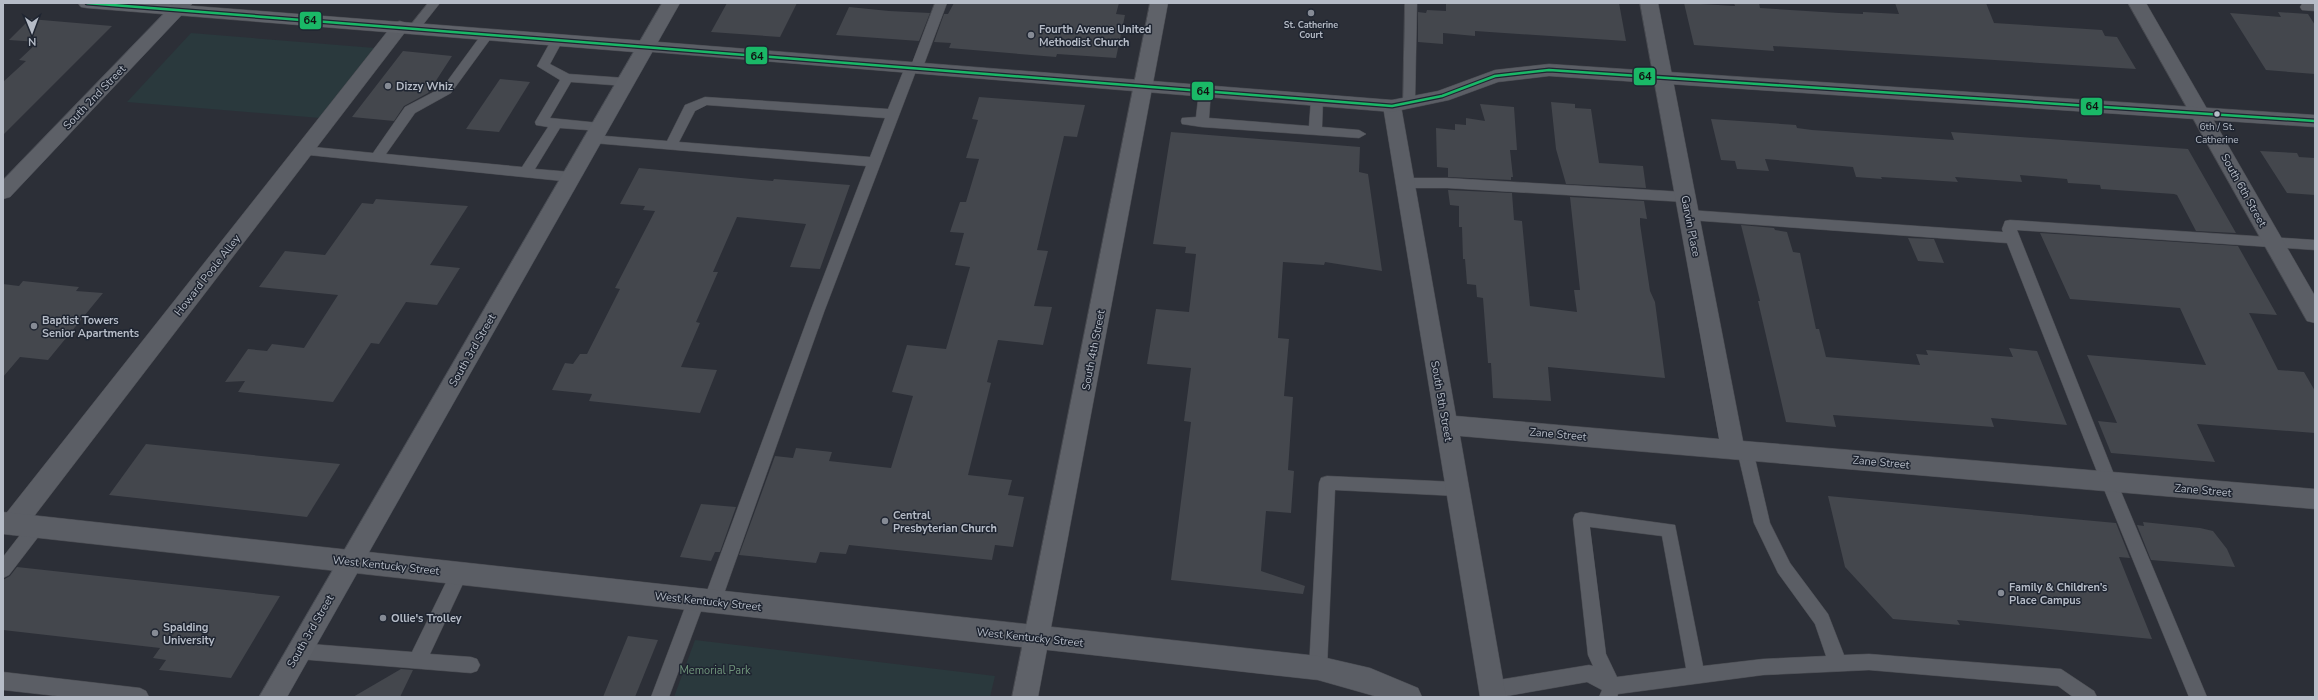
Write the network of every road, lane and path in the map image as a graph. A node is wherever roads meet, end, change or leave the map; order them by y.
1 (87, 3) edge
2 (434, 3) edge
3 (671, 3) edge
4 (941, 3) edge
5 (1159, 3) edge
6 (1411, 3) edge
7 (1649, 3) edge
8 (2137, 3) edge
9 (181, 6) edge
10 (407, 27) junction
11 (488, 34) junction
12 (557, 40) junction
13 (646, 46) junction
14 (914, 67) junction
15 (1662, 77) junction
16 (567, 78) junction
17 (625, 82) junction
18 (1144, 86) junction
19 (1205, 91) junction
20 (1317, 99) junction
21 (1400, 104) junction
22 (2200, 113) junction
23 (893, 114) junction
24 (2315, 121) edge
25 (1187, 122) dead end
26 (1202, 123) junction
27 (557, 124) junction
28 (1315, 131) junction
29 (596, 133) junction
30 (1359, 134) dead end
31 (671, 145) junction
32 (304, 150) junction
33 (376, 158) junction
34 (874, 162) junction
35 (526, 172) junction
36 (572, 177) junction
37 (1405, 183) junction
38 (3, 192) edge
39 (1687, 206) junction
40 (2013, 238) junction
41 (2274, 242) junction
42 (2315, 245) edge
43 (2315, 315) edge
44 (1446, 425) junction
45 (1739, 449) junction
46 (2109, 482) junction
47 (1457, 489) junction
48 (2315, 499) edge
49 (17, 525) edge
50 (350, 562) junction
51 (3, 570) edge
52 (459, 573) junction
53 (704, 601) junction
54 (1037, 638) junction
55 (298, 652) junction
56 (417, 661) junction
57 (1838, 663) junction
58 (471, 665) dead end
59 (1318, 668) junction
60 (1696, 675) junction
61 (3, 681) edge
62 (1610, 691) edge
63 (1492, 694) edge
64 (140, 697) edge
65 (272, 697) edge
66 (660, 697) edge
67 (1025, 697) edge
68 (1409, 697) edge
69 (2088, 697) edge
70 (2198, 697) edge

1 - 9 main road
2 - 10 lane
3 - 13 main road, South 3rd Street
4 - 14 lane
5 - 18 main road, South 4th Street
6 - 21 lane
7 - 15 street, Garvin Place
8 - 22 street, South 6th Street
9 - 10 main road
9 - 38 main road, South 2nd Street
10 - 11 main road
10 - 32 street, Howard Poole Alley
11 - 12 main road
11 - 33 lane
12 - 13 main road
12 - 16 lane
13 - 14 street
13 - 17 main road, South 3rd Street
14 - 18 street
14 - 23 lane
15 - 21 street
15 - 22 street
15 - 39 street, Garvin Place
16 - 17 lane
16 - 27 lane
17 - 29 main road, South 3rd Street
18 - 19 street
18 - 54 main road, South 4th Street
19 - 20 street
19 - 26 lane
20 - 21 street
20 - 28 lane
21 - 37 street, South 5th Street
22 - 24 street
22 - 41 street, South 6th Street
23 - 31 lane
23 - 34 lane
25 - 26 lane
26 - 28 lane
27 - 29 lane
27 - 35 lane
28 - 30 lane
29 - 31 lane
29 - 36 main road, South 3rd Street
31 - 34 lane
32 - 33 lane
32 - 49 street, Howard Poole Alley
33 - 35 lane
34 - 53 lane
35 - 36 lane
36 - 50 main road, South 3rd Street
37 - 39 lane
37 - 44 street, South 5th Street
39 - 40 lane
39 - 45 street, Garvin Place
40 - 41 lane
40 - 46 lane
41 - 42 lane
41 - 43 street, South 6th Street
44 - 45 street, Zane Street
44 - 47 street, South 5th Street
45 - 46 street, Zane Street
45 - 57 lane
46 - 48 street, Zane Street
46 - 70 lane
47 - 59 lane
47 - 63 street, South 5th Street
49 - 50 street, West Kentucky Street
49 - 51 lane
50 - 52 street, West Kentucky Street
50 - 55 main road, South 3rd Street
52 - 53 street, West Kentucky Street
52 - 56 lane
53 - 54 street, West Kentucky Street
53 - 66 lane
54 - 59 street, West Kentucky Street
54 - 67 main road, South 4th Street
55 - 56 lane
55 - 65 main road, South 3rd Street
56 - 58 lane
57 - 60 lane
57 - 69 lane
59 - 68 street, West Kentucky Street
60 - 62 lane
60 - 62 lane
61 - 64 lane
62 - 63 lane

